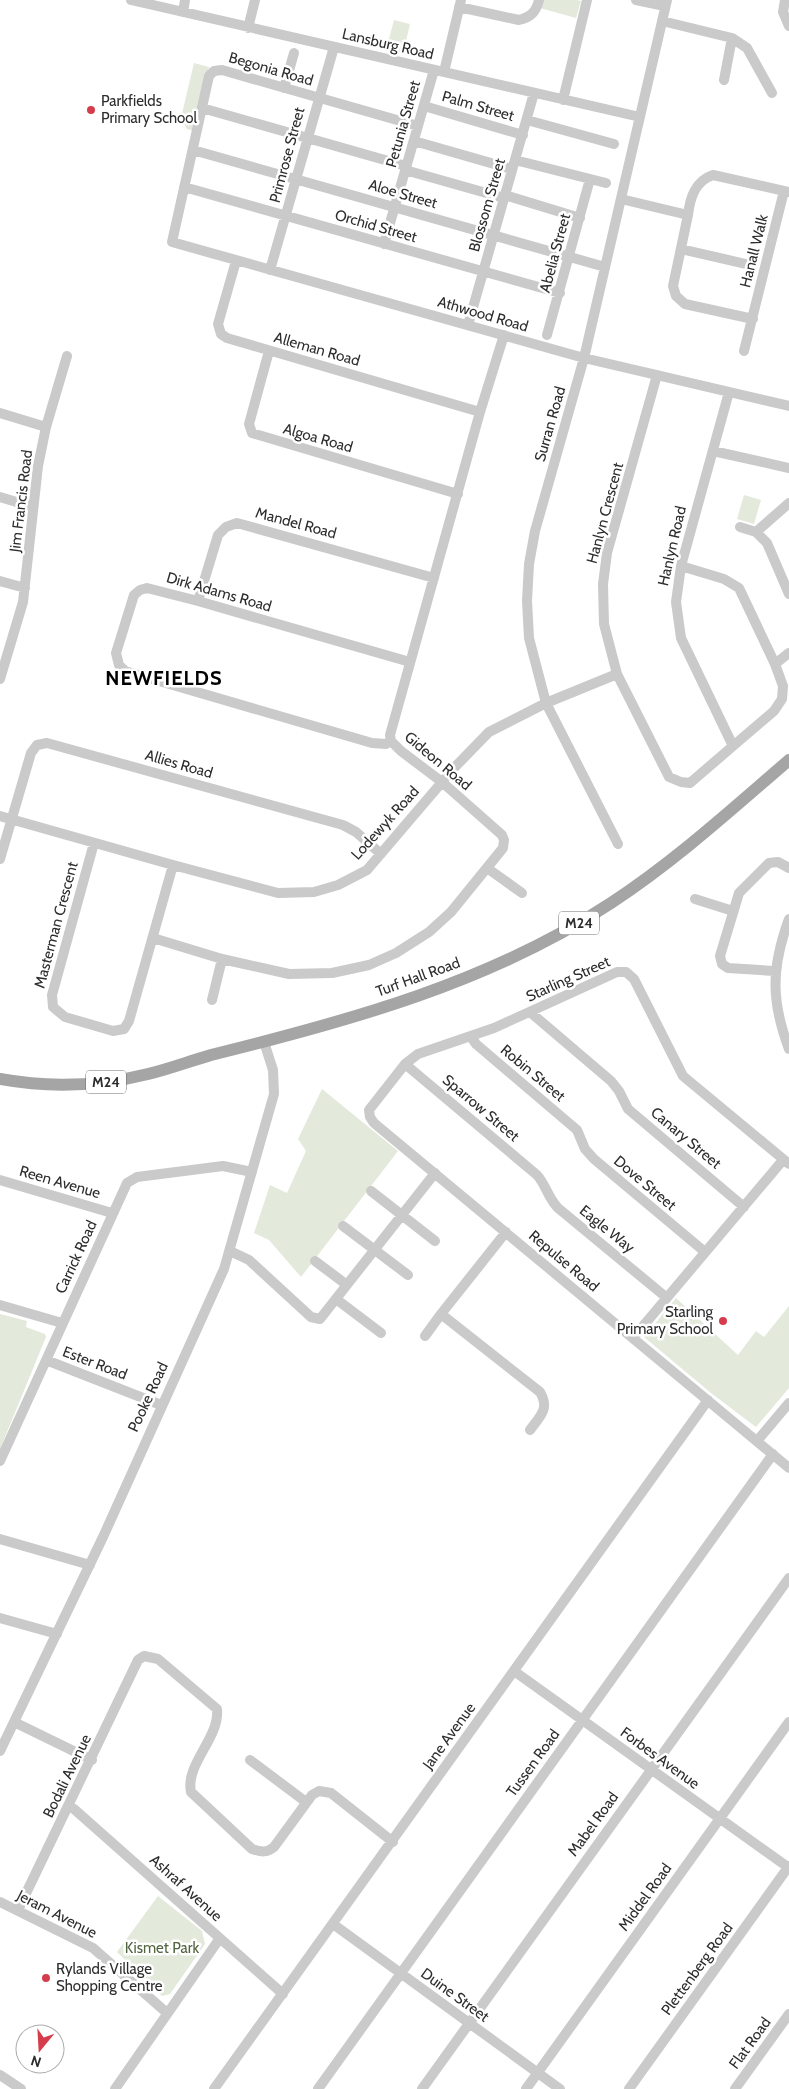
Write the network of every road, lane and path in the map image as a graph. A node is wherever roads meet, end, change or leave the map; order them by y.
1 (131, 0) edge
2 (185, 0) edge
3 (255, 0) edge
4 (539, 0) edge
5 (587, 0) edge
6 (636, 0) edge
7 (785, 0) edge
8 (460, 3) edge
9 (666, 3) edge
10 (182, 12) junction
11 (662, 21) junction
12 (789, 26) edge
13 (248, 28) junction
14 (732, 38) junction
15 (334, 48) junction
16 (294, 53) dead end
17 (439, 71) junction
18 (724, 80) dead end
19 (284, 88) junction
20 (534, 93) junction
21 (772, 93) dead end
22 (318, 99) junction
23 (563, 100) junction
24 (424, 106) junction
25 (202, 108) junction
26 (640, 117) junction
27 (527, 120) junction
28 (418, 126) junction
29 (523, 135) junction
30 (307, 138) junction
31 (611, 139) dead end
32 (414, 141) junction
33 (193, 150) junction
34 (514, 164) junction
35 (406, 168) junction
36 (296, 179) junction
37 (590, 179) junction
38 (606, 183) dead end
39 (184, 187) junction
40 (786, 191) edge
41 (504, 197) junction
42 (621, 199) junction
43 (394, 207) junction
44 (688, 215) junction
45 (286, 216) junction
46 (580, 218) junction
47 (493, 235) junction
48 (172, 242) joint
49 (384, 244) junction
50 (681, 249) junction
51 (569, 257) junction
52 (236, 260) junction
53 (750, 265) dead end
54 (605, 267) junction
55 (270, 270) junction
56 (483, 272) junction
57 (560, 293) junction
58 (753, 319) junction
59 (468, 325) junction
60 (504, 335) junction
61 (547, 335) dead end
62 (744, 350) dead end
63 (270, 351) junction
64 (67, 356) dead end
65 (584, 358) junction
66 (657, 375) junction
67 (729, 392) junction
68 (789, 406) edge
69 (480, 412) junction
70 (0, 413) edge
71 (46, 427) junction
72 (713, 451) junction
73 (789, 468) edge
74 (458, 494) junction
75 (0, 497) edge
76 (789, 503) edge
77 (33, 506) junction
78 (740, 527) dead end
79 (756, 532) junction
80 (680, 566) junction
81 (434, 578) junction
82 (786, 579) edge
83 (0, 581) edge
84 (25, 588) junction
85 (789, 594) edge
86 (198, 601) junction
87 (789, 653) edge
88 (410, 662) junction
89 (774, 664) junction
90 (617, 674) junction
91 (0, 679) edge
92 (786, 694) edge
93 (546, 703) junction
94 (391, 741) junction
95 (733, 746) junction
96 (789, 760) edge
97 (442, 782) junction
98 (0, 816) edge
99 (12, 819) junction
100 (94, 843) junction
101 (618, 844) dead end
102 (381, 854) junction
103 (0, 859) edge
104 (173, 865) junction
105 (487, 868) junction
106 (789, 868) edge
107 (522, 893) dead end
108 (695, 899) dead end
109 (733, 911) junction
110 (789, 919) edge
111 (153, 938) junction
112 (222, 959) junction
113 (774, 971) junction
114 (212, 1000) dead end
115 (530, 1012) junction
116 (471, 1037) junction
117 (264, 1042) junction
118 (789, 1049) edge
119 (405, 1064) junction
120 (0, 1079) edge
121 (369, 1113) joint
122 (577, 1130) joint
123 (786, 1162) edge
124 (252, 1172) junction
125 (435, 1173) junction
126 (537, 1175) joint
127 (0, 1180) edge
128 (371, 1191) dead end
129 (744, 1206) junction
130 (112, 1213) junction
131 (402, 1215) junction
132 (343, 1226) dead end
133 (506, 1232) junction
134 (435, 1241) dead end
135 (375, 1250) junction
136 (230, 1251) junction
137 (705, 1252) junction
138 (315, 1261) dead end
139 (408, 1275) dead end
140 (348, 1285) junction
141 (667, 1298) junction
142 (336, 1299) junction
143 (0, 1305) edge
144 (441, 1314) junction
145 (62, 1323) junction
146 (381, 1333) dead end
147 (424, 1336) dead end
148 (633, 1338) junction
149 (46, 1360) junction
150 (708, 1400) junction
151 (789, 1402) edge
152 (161, 1405) junction
153 (530, 1430) dead end
154 (757, 1441) junction
155 (773, 1454) junction
156 (0, 1461) edge
157 (789, 1468) edge
158 (0, 1539) edge
159 (90, 1565) junction
160 (789, 1578) edge
161 (0, 1618) edge
162 (57, 1634) junction
163 (514, 1671) junction
164 (583, 1720) junction
165 (14, 1722) junction
166 (789, 1722) edge
167 (0, 1751) edge
168 (92, 1760) junction
169 (250, 1760) dead end
170 (651, 1770) junction
171 (306, 1802) junction
172 (69, 1806) junction
173 (720, 1819) junction
174 (393, 1842) junction
175 (789, 1867) edge
176 (0, 1902) edge
177 (18, 1910) junction
178 (333, 1924) junction
179 (220, 1938) junction
180 (401, 1974) junction
181 (284, 1994) junction
182 (167, 2013) junction
183 (789, 2014) edge
184 (469, 2023) junction
185 (538, 2072) junction
186 (0, 2075) edge
187 (20, 2089) edge
188 (115, 2089) edge
189 (214, 2089) edge
190 (318, 2089) edge
191 (422, 2089) edge
192 (526, 2089) edge
193 (560, 2089) edge
194 (629, 2089) edge
195 (735, 2089) edge

1 - 10 street, Lansburg Road
2 - 10 street
3 - 13 street
4 - 8 street
5 - 23 street
6 - 9 street
7 - 12 street
8 - 17 street, Petunia Street
9 - 11 street, Surran Road
10 - 13 street, Lansburg Road
11 - 14 street
11 - 26 street, Surran Road
13 - 15 street, Lansburg Road
14 - 18 street
14 - 21 street
15 - 17 street, Lansburg Road
15 - 22 street, Primrose Street
16 - 19 street
17 - 20 street, Lansburg Road
17 - 24 street, Petunia Street
19 - 22 street, Begonia Road
19 - 25 street, Begonia Road
20 - 23 street, Lansburg Road
20 - 27 street, Blossom Street
22 - 28 street, Begonia Road
22 - 30 street, Primrose Street
23 - 26 street, Lansburg Road
24 - 28 street, Petunia Street
24 - 29 street, Palm Street
25 - 30 street
25 - 33 street, Begonia Road
26 - 42 street, Surran Road
27 - 29 street, Blossom Street
27 - 31 street
28 - 32 street, Petunia Street
29 - 34 street, Blossom Street
30 - 35 street
30 - 36 street, Primrose Street
32 - 34 street
32 - 35 street, Petunia Street
33 - 36 street, Aloe Street
33 - 39 street, Begonia Road
34 - 37 street
34 - 41 street, Blossom Street
35 - 41 street
35 - 43 street, Petunia Street
36 - 43 street, Aloe Street
36 - 45 street, Primrose Street
37 - 38 street
37 - 46 street, Abelia Street
39 - 45 street, Orchid Street
39 - 48 street, Begonia Road
40 - 44 street, Hanall Walk
40 - 58 street, Hanall Walk
41 - 46 street
41 - 47 street, Blossom Street
42 - 44 street
42 - 54 street, Surran Road
43 - 47 street, Aloe Street
43 - 49 street, Petunia Street
44 - 50 street, Hanall Walk
45 - 49 street, Orchid Street
45 - 55 street, Primrose Street
46 - 51 street, Abelia Street
47 - 51 street, Aloe Street
47 - 56 street, Blossom Street
48 - 52 street, Athwood Road
49 - 56 street, Orchid Street
50 - 53 street, Hanall Walk
50 - 58 street, Hanall Walk
51 - 54 street, Aloe Street
51 - 57 street, Abelia Street
52 - 55 street, Athwood Road
52 - 63 street, Alleman Road
54 - 65 street, Surran Road
55 - 59 street, Athwood Road
56 - 57 street, Orchid Street
56 - 59 street, Blossom Street
57 - 61 street, Abelia Street
58 - 62 street, Hanall Walk
59 - 60 street, Athwood Road
60 - 65 street, Athwood Road
60 - 69 street, Gideon Road
63 - 69 street, Alleman Road
63 - 74 street, Algoa Road
64 - 71 street, Jim Francis Road
65 - 66 street, Athwood Road
65 - 93 street, Surran Road
66 - 67 street, Athwood Road
66 - 90 street, Hanlyn Crescent
67 - 68 street, Athwood Road
67 - 72 street, Hanlyn Road
69 - 74 street, Gideon Road
70 - 71 street
71 - 77 street, Jim Francis Road
72 - 73 street
72 - 80 street, Hanlyn Road
74 - 81 street, Gideon Road
75 - 77 street
76 - 79 street
77 - 84 street, Jim Francis Road
78 - 79 street
79 - 82 street
80 - 89 street
80 - 95 street, Hanlyn Road
81 - 86 street, Mandel Road
81 - 88 street, Gideon Road
82 - 85 street
83 - 84 street
84 - 91 street, Jim Francis Road
86 - 88 street, Dirk Adams Road
86 - 94 street, Dirk Adams Road
87 - 89 street
88 - 94 street, Gideon Road
89 - 92 street
90 - 93 street, Lodewyk Road
90 - 95 street, Hanlyn Crescent
92 - 95 street
93 - 97 street, Lodewyk Road
93 - 101 street, Surran Road
94 - 97 street, Gideon Road
96 - 117 main road, Turf Hall Road / M24
97 - 102 street, Lodewyk Road
97 - 105 street, Gideon Road
98 - 99 street, Lodewyk Road
99 - 100 street, Lodewyk Road
99 - 102 street, Allies Road
99 - 103 street, Allies Road
100 - 104 street, Lodewyk Road
100 - 111 street, Masterman Crescent
102 - 104 street, Lodewyk Road
104 - 111 street, Masterman Crescent
105 - 107 street
105 - 112 street, Gideon Road
106 - 109 street
108 - 109 street
109 - 113 street
110 - 113 street
111 - 112 street, Gideon Road
112 - 114 street
113 - 118 street
115 - 116 street, Starling Street
115 - 123 street, Starling Street
115 - 129 street, Canary Street
116 - 119 street, Starling Street
116 - 122 street, Robin Street
117 - 120 main road, Turf Hall Road / M24
117 - 124 street, Pooke Road
119 - 121 street, Starling Street
119 - 126 street, Sparrow Street
121 - 125 street, Repulse Road
122 - 137 street, Dove Street
123 - 129 street, Starling Street
124 - 130 street, Carrick Road
124 - 136 street, Pooke Road
125 - 131 street
125 - 133 street, Repulse Road
126 - 141 street, Eagle Way
127 - 130 street, Reen Avenue
128 - 131 street
129 - 137 street, Starling Street
130 - 145 street, Carrick Road
131 - 134 street
131 - 135 street
132 - 135 street
133 - 144 street
133 - 148 street, Repulse Road
135 - 139 street
135 - 140 street
136 - 142 street
136 - 152 street, Pooke Road
137 - 141 street, Starling Street
138 - 140 street
140 - 142 street
141 - 148 street, Starling Street
142 - 146 street
143 - 145 street
144 - 147 street
144 - 153 street
145 - 149 street, Carrick Road
148 - 150 street, Repulse Road
149 - 152 street, Ester Road
149 - 156 street, Carrick Road
150 - 154 street, Repulse Road
150 - 163 street, Jane Avenue
151 - 154 street
152 - 159 street, Pooke Road
154 - 155 street, Repulse Road
155 - 157 street, Repulse Road
155 - 164 street, Tussen Road
158 - 159 street
159 - 162 street, Pooke Road
160 - 170 street, Mabel Road
161 - 162 street
162 - 165 street, Pooke Road
163 - 164 street, Forbes Avenue
163 - 174 street, Jane Avenue
164 - 170 street, Forbes Avenue
164 - 180 street, Tussen Road
165 - 167 street, Pooke Road
165 - 168 street
166 - 173 street, Middel Road
168 - 171 street, Bodali Avenue
168 - 172 street, Bodali Avenue
169 - 171 street
170 - 173 street, Forbes Avenue
170 - 184 street, Mabel Road
171 - 174 street
172 - 177 street, Bodali Avenue
172 - 179 street, Ashraf Avenue
173 - 175 street, Forbes Avenue
173 - 185 street, Middel Road
174 - 178 street, Jane Avenue
175 - 194 street, Plettenberg Road
176 - 177 street, Jeram Avenue
177 - 182 street, Jeram Avenue
178 - 180 street, Duine Street
178 - 181 street, Jane Avenue
179 - 181 street, Ashraf Avenue
179 - 182 street
180 - 184 street, Duine Street
180 - 190 street, Tussen Road
181 - 189 street, Jane Avenue
182 - 188 street
183 - 195 street, Flat Road
184 - 185 street, Duine Street
184 - 191 street, Mabel Road
185 - 192 street, Middel Road
185 - 193 street, Duine Street
186 - 187 street

